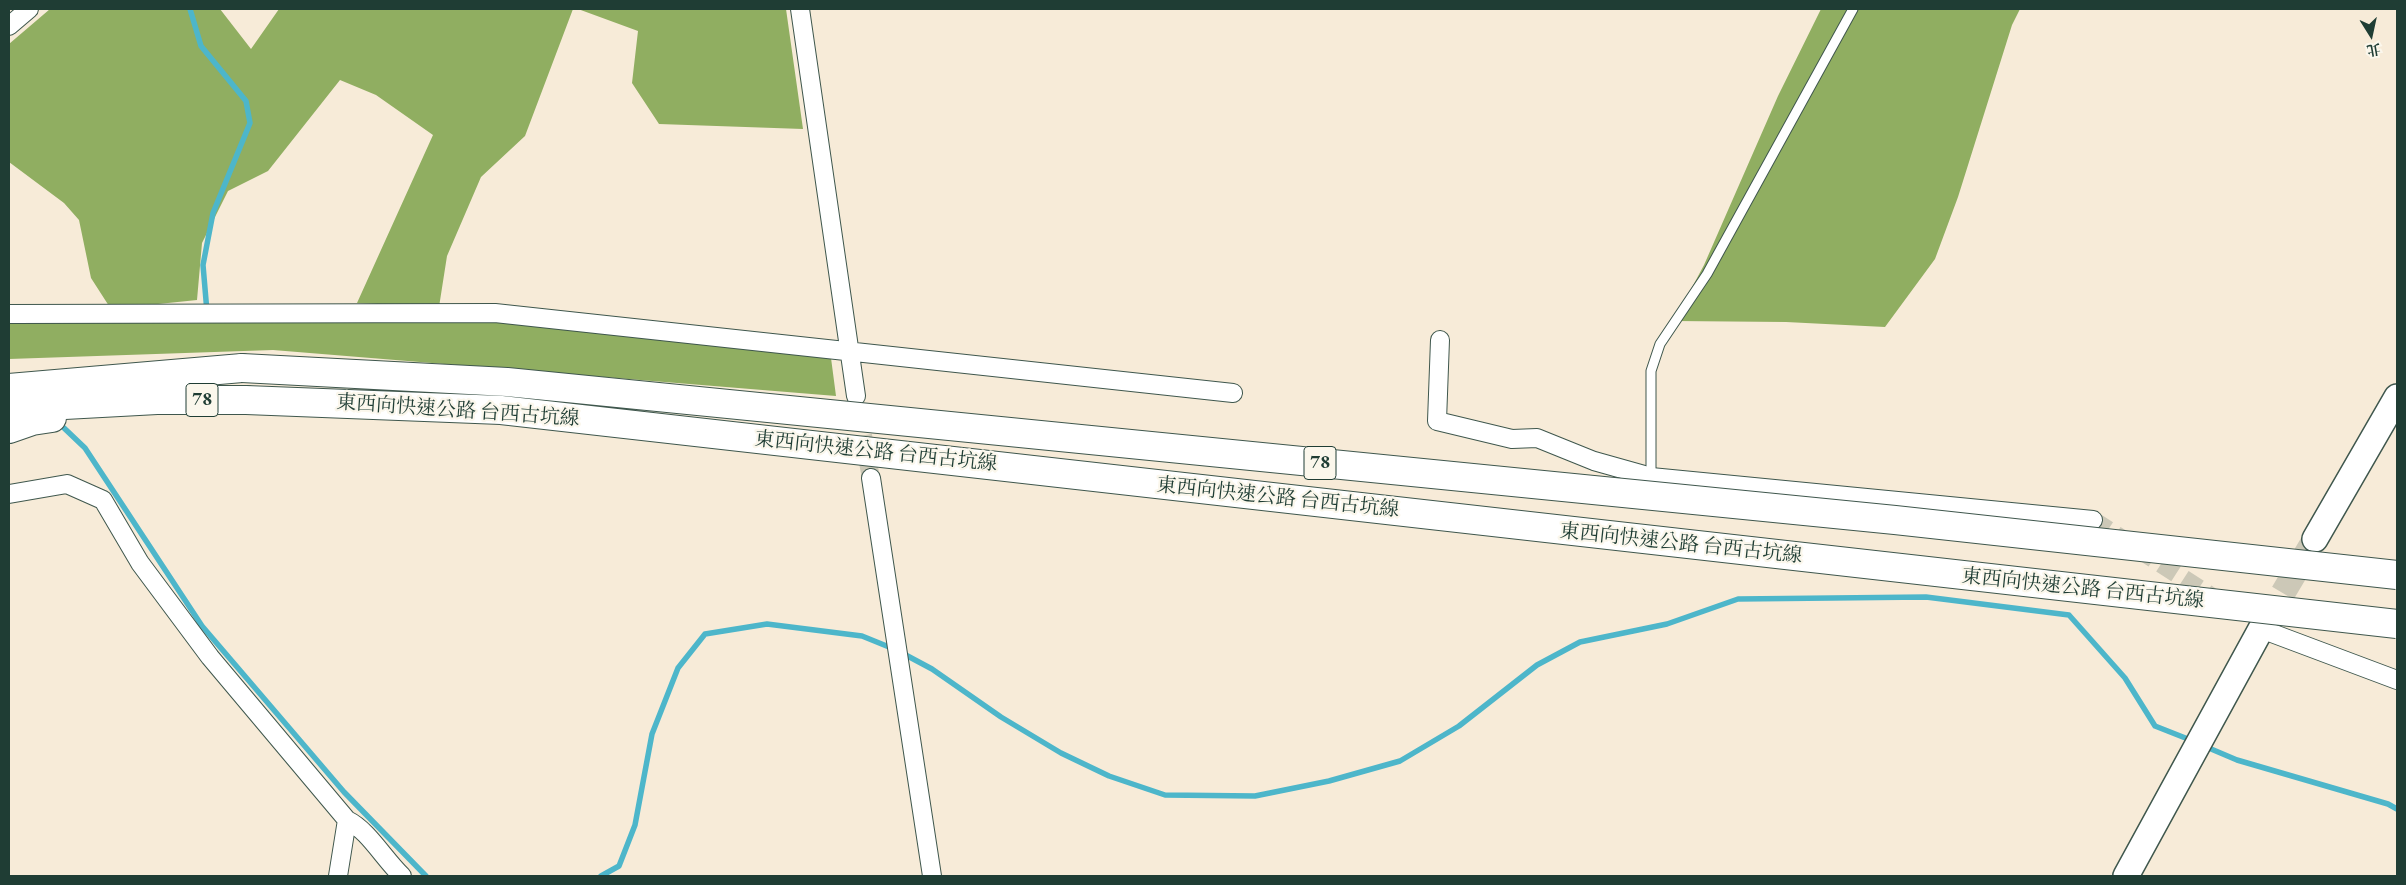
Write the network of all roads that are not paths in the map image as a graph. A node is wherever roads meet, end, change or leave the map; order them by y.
1 (29, 9) edge
2 (800, 9) edge
3 (1853, 9) edge
4 (9, 26) edge
5 (9, 314) edge
6 (1440, 340) dead end
7 (848, 352) junction
8 (9, 371) edge
9 (198, 372) junction
10 (9, 388) edge
11 (1233, 393) dead end
12 (856, 396) tunnel mouth
13 (2397, 397) edge
14 (157, 400) junction
15 (9, 408) edge
16 (9, 429) edge
17 (1651, 477) junction
18 (871, 478) tunnel mouth
19 (9, 494) edge
20 (2093, 520) tunnel mouth
21 (2315, 539) tunnel mouth
22 (2397, 575) edge
23 (2397, 624) edge
24 (2261, 629) joint
25 (2397, 680) edge
26 (347, 820) junction
27 (338, 876) edge
28 (402, 876) edge
29 (932, 876) edge
30 (2126, 876) edge

1 - 4 street
2 - 7 street
3 - 17 lane
5 - 7 street
6 - 17 street
7 - 11 street
7 - 12 street
8 - 9 highway
9 - 10 highway
9 - 22 highway, 東西向快速公路 台西古坑線 / 78, bridge
13 - 21 street
14 - 15 highway
14 - 16 highway
14 - 23 highway, 東西向快速公路 台西古坑線 / 78, bridge
17 - 20 street
18 - 29 street
19 - 26 street
24 - 25 street
24 - 30 street
26 - 27 street
26 - 28 street

